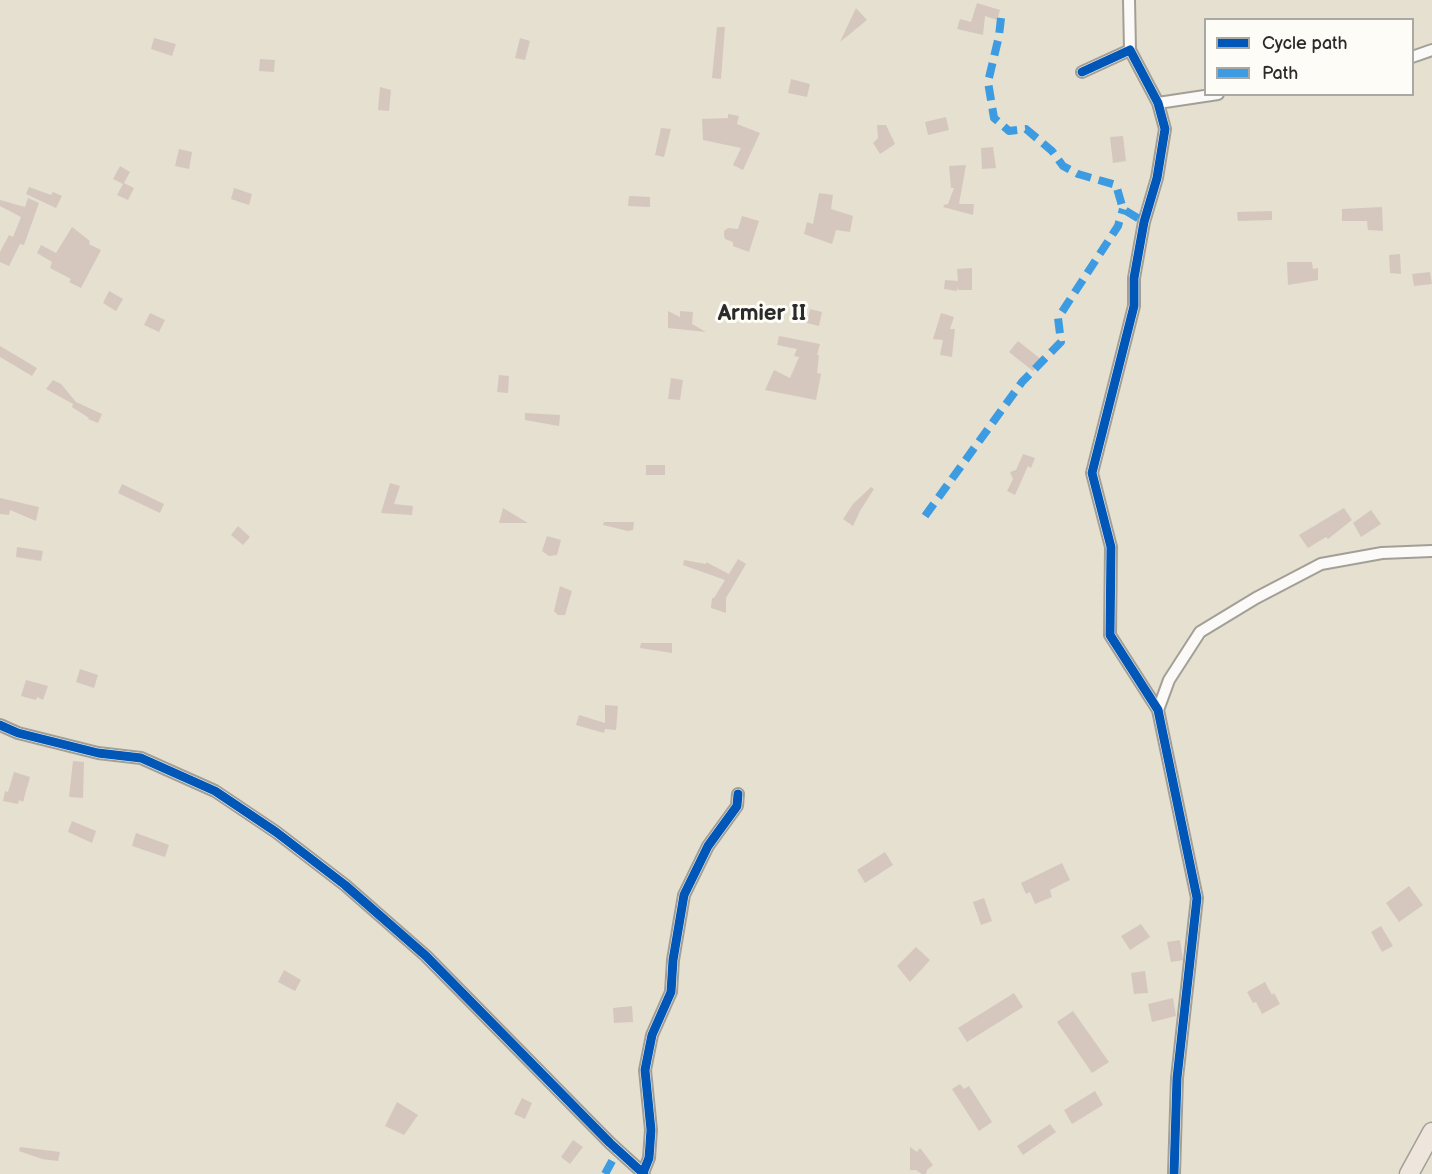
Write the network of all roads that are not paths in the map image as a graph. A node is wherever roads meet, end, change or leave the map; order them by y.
1 (1129, 0) edge
2 (1130, 50) junction
3 (1432, 50) edge
4 (1414, 57) edge
5 (1082, 72) dead end
6 (1205, 96) edge
7 (1158, 103) junction
8 (1432, 551) edge
9 (1158, 710) junction
10 (0, 725) edge
11 (738, 794) dead end
12 (1432, 1132) edge
13 (643, 1174) edge
14 (1174, 1174) edge
15 (1409, 1174) edge

1 - 2 street
2 - 5 street
2 - 7 street
3 - 4 street
6 - 7 street
7 - 9 street
8 - 9 street
9 - 14 street
10 - 13 street
11 - 13 street
12 - 15 main road

